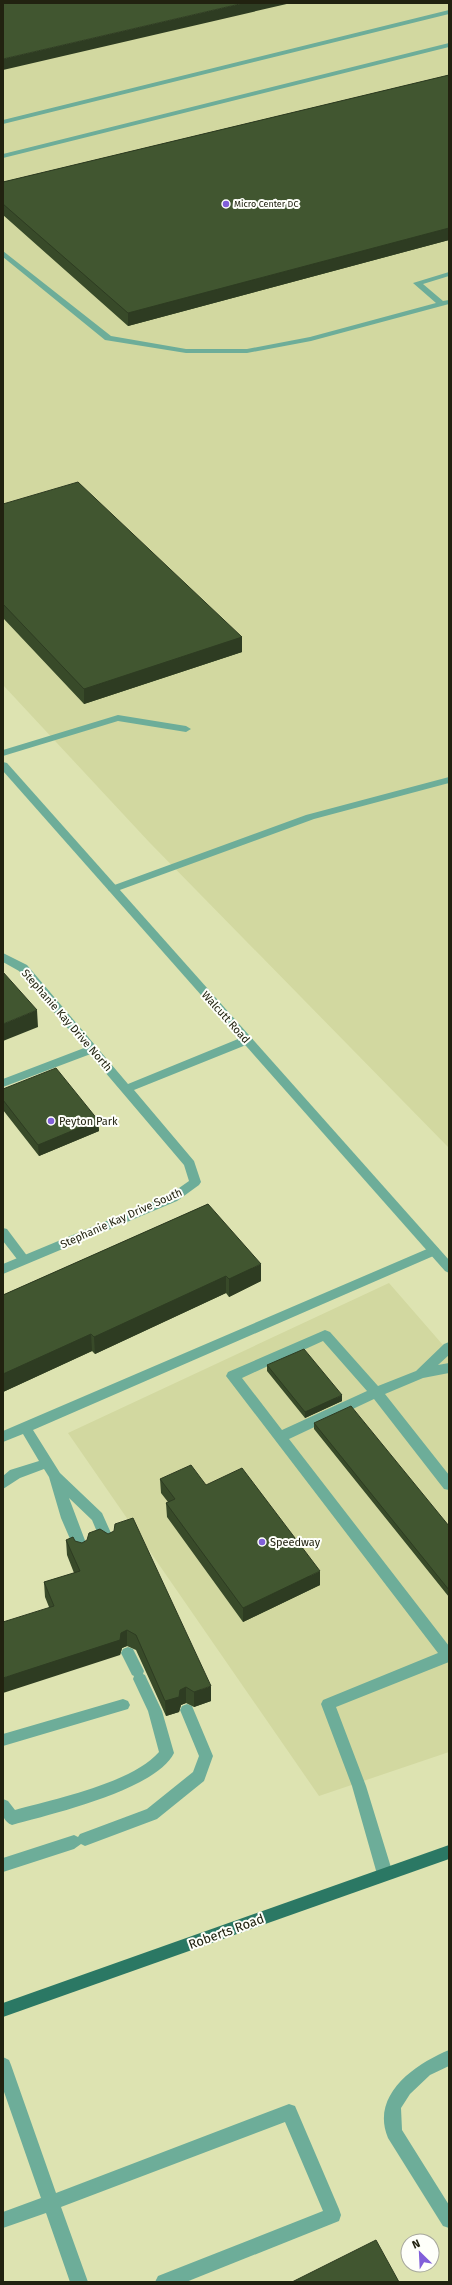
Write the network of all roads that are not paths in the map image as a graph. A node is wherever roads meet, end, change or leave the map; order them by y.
1 (449, 12) edge
2 (449, 45) edge
3 (3, 122) edge
4 (3, 156) edge
5 (3, 253) edge
6 (449, 274) edge
7 (446, 303) edge
8 (186, 729) dead end
9 (3, 753) edge
10 (3, 765) edge
11 (449, 780) edge
12 (113, 889) junction
13 (3, 957) edge
14 (246, 1040) junction
15 (92, 1049) junction
16 (3, 1083) edge
17 (126, 1089) junction
18 (3, 1232) edge
19 (434, 1251) junction
20 (24, 1260) junction
21 (449, 1268) edge
22 (3, 1269) edge
23 (449, 1347) edge
24 (449, 1368) edge
25 (421, 1374) junction
26 (376, 1392) junction
27 (26, 1427) junction
28 (3, 1437) edge
29 (280, 1437) junction
30 (47, 1463) junction
31 (55, 1476) junction
32 (3, 1484) edge
33 (449, 1485) edge
34 (108, 1542) edge
35 (82, 1551) edge
36 (128, 1653) dead end
37 (448, 1655) edge
38 (124, 1705) dead end
39 (187, 1710) edge
40 (3, 1740) edge
41 (3, 1806) edge
42 (449, 1852) edge
43 (3, 1865) edge
44 (385, 1874) junction
45 (3, 2010) edge
46 (449, 2058) edge
47 (3, 2065) edge
48 (51, 2203) junction
49 (3, 2220) edge
50 (449, 2220) edge
51 (79, 2282) edge
52 (164, 2282) edge

1 - 3 street
2 - 4 street
5 - 7 street
6 - 7 street
8 - 9 street
10 - 12 street, Walcutt Road
11 - 12 street
12 - 14 street, Walcutt Road
13 - 15 street, Stephanie Kay Drive North
14 - 17 street
14 - 19 street, Walcutt Road
15 - 16 street
15 - 17 street, Stephanie Kay Drive North
17 - 20 street, Stephanie Kay Drive South
18 - 20 street
19 - 21 street, Walcutt Road
19 - 27 street
20 - 22 street, Stephanie Kay Drive South
23 - 25 street
24 - 25 street
25 - 26 street
26 - 29 street
26 - 29 street
26 - 33 street
27 - 28 street
27 - 30 street
29 - 37 street
30 - 31 street
30 - 32 street
31 - 34 street
31 - 35 street
36 - 41 street
37 - 44 street
38 - 40 street
39 - 43 street
42 - 44 main road, Roberts Road
44 - 45 main road, Roberts Road
46 - 50 street
47 - 48 street
48 - 49 street
48 - 51 street
48 - 52 street

